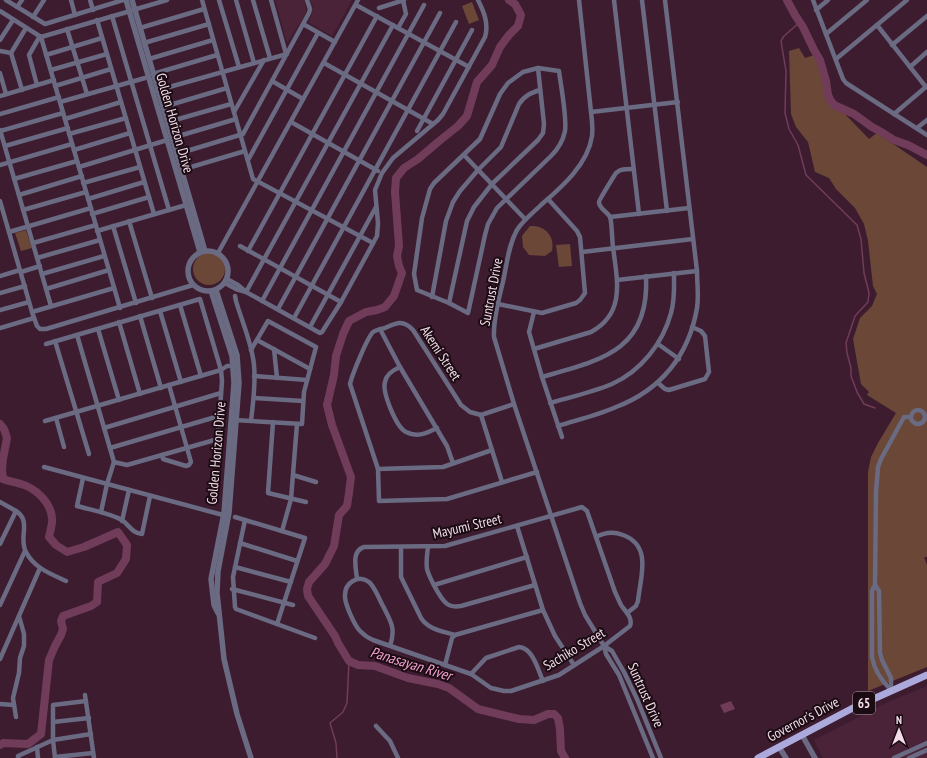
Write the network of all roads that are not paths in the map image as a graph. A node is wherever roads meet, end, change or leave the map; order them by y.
1 (6, 0) edge
2 (22, 0) edge
3 (44, 0) edge
4 (71, 0) edge
5 (90, 0) edge
6 (123, 0) edge
7 (126, 0) edge
8 (132, 0) edge
9 (167, 0) edge
10 (202, 0) edge
11 (220, 0) edge
12 (236, 0) edge
13 (253, 0) edge
14 (271, 0) edge
15 (307, 0) edge
16 (404, 0) edge
17 (478, 0) edge
18 (579, 0) edge
19 (614, 0) edge
20 (642, 0) edge
21 (665, 0) edge
22 (813, 0) edge
23 (828, 0) edge
24 (866, 0) edge
25 (907, 0) edge
26 (113, 2) edge
27 (151, 2) edge
28 (357, 2) edge
29 (424, 5) dead end
30 (17, 7) junction
31 (379, 8) dead end
32 (204, 9) junction
33 (93, 10) junction
34 (816, 10) junction
35 (0, 11) edge
36 (130, 11) junction
37 (440, 13) dead end
38 (75, 15) junction
39 (112, 16) junction
40 (377, 16) junction
41 (927, 16) edge
42 (33, 17) junction
43 (13, 20) junction
44 (97, 20) junction
45 (456, 22) dead end
46 (208, 24) junction
47 (303, 24) junction
48 (393, 25) junction
49 (877, 25) junction
50 (26, 28) junction
51 (140, 28) junction
52 (398, 28) junction
53 (68, 29) junction
54 (472, 30) dead end
55 (318, 33) junction
56 (409, 34) junction
57 (826, 34) junction
58 (40, 36) junction
59 (102, 38) junction
60 (0, 40) edge
61 (213, 40) junction
62 (335, 42) junction
63 (144, 43) junction
64 (425, 43) junction
65 (892, 45) junction
66 (73, 47) junction
67 (0, 51) edge
68 (441, 52) junction
69 (927, 52) edge
70 (11, 53) junction
71 (107, 54) junction
72 (286, 54) junction
73 (46, 55) junction
74 (217, 55) junction
75 (270, 58) junction
76 (149, 59) junction
77 (836, 59) junction
78 (264, 60) junction
79 (457, 60) junction
80 (78, 63) junction
81 (254, 63) junction
82 (324, 63) junction
83 (239, 67) junction
84 (468, 67) junction
85 (910, 67) junction
86 (538, 68) junction
87 (111, 69) junction
88 (51, 70) junction
89 (222, 72) junction
90 (0, 73) edge
91 (153, 74) junction
92 (345, 75) junction
93 (82, 78) junction
94 (145, 78) dead end
95 (132, 81) junction
96 (272, 82) junction
97 (54, 83) junction
98 (361, 84) junction
99 (37, 85) junction
100 (116, 86) junction
101 (926, 86) edge
102 (227, 88) junction
103 (22, 90) junction
104 (287, 90) junction
105 (540, 90) junction
106 (156, 91) junction
107 (376, 93) junction
108 (6, 94) junction
109 (87, 94) junction
110 (0, 96) edge
111 (303, 99) junction
112 (59, 100) junction
113 (121, 102) junction
114 (392, 102) junction
115 (678, 102) junction
116 (232, 104) junction
117 (654, 105) junction
118 (163, 107) junction
119 (627, 108) junction
120 (408, 110) junction
121 (234, 112) junction
122 (591, 112) junction
123 (63, 113) junction
124 (0, 114) edge
125 (894, 114) junction
126 (126, 118) junction
127 (65, 119) junction
128 (236, 119) junction
129 (424, 119) junction
130 (927, 120) edge
131 (168, 122) junction
132 (291, 122) junction
133 (433, 124) junction
134 (68, 128) junction
135 (917, 128) junction
136 (0, 130) edge
137 (417, 131) dead end
138 (130, 133) junction
139 (69, 134) junction
140 (240, 134) junction
141 (312, 134) junction
142 (927, 135) edge
143 (172, 138) junction
144 (164, 141) dead end
145 (328, 143) junction
146 (72, 144) junction
147 (150, 145) junction
148 (5, 146) junction
149 (74, 150) junction
150 (135, 150) junction
151 (246, 151) junction
152 (344, 152) junction
153 (177, 154) junction
154 (464, 155) junction
155 (248, 160) junction
156 (360, 161) junction
157 (10, 163) junction
158 (78, 164) junction
159 (0, 165) edge
160 (140, 167) junction
161 (633, 169) junction
162 (182, 170) junction
163 (376, 170) junction
164 (478, 170) junction
165 (382, 173) junction
166 (82, 176) junction
167 (14, 179) junction
168 (258, 181) junction
169 (144, 182) junction
170 (83, 183) junction
171 (492, 184) junction
172 (86, 192) junction
173 (280, 193) junction
174 (19, 195) junction
175 (149, 197) junction
176 (88, 199) junction
177 (506, 199) junction
178 (548, 199) junction
179 (296, 202) junction
180 (0, 204) edge
181 (186, 204) junction
182 (376, 206) junction
183 (689, 208) junction
184 (23, 210) junction
185 (169, 210) junction
186 (312, 210) junction
187 (92, 211) junction
188 (667, 211) junction
189 (154, 214) junction
190 (638, 214) junction
191 (610, 217) junction
192 (328, 219) junction
193 (525, 219) junction
194 (129, 221) junction
195 (96, 225) junction
196 (28, 226) junction
197 (114, 226) junction
198 (344, 227) junction
199 (97, 230) junction
200 (9, 232) junction
201 (360, 236) junction
202 (692, 239) junction
203 (100, 240) junction
204 (33, 243) junction
205 (373, 243) junction
206 (240, 246) dead end
207 (613, 248) junction
208 (203, 251) junction
209 (248, 251) junction
210 (582, 252) junction
211 (218, 253) junction
212 (104, 256) junction
213 (37, 258) junction
214 (264, 260) junction
215 (40, 266) junction
216 (280, 269) junction
217 (109, 270) junction
218 (21, 271) junction
219 (697, 271) junction
220 (674, 273) junction
221 (0, 274) edge
222 (42, 274) junction
223 (646, 276) junction
224 (296, 277) junction
225 (617, 280) junction
226 (226, 281) junction
227 (193, 285) junction
228 (25, 286) junction
229 (311, 286) junction
230 (114, 288) junction
231 (46, 289) junction
232 (214, 290) junction
233 (246, 292) junction
234 (0, 293) edge
235 (327, 295) junction
236 (235, 296) dead end
237 (432, 297) junction
238 (152, 298) junction
239 (262, 301) junction
240 (29, 302) junction
241 (341, 302) junction
242 (136, 303) junction
243 (449, 303) junction
244 (498, 304) junction
245 (180, 305) junction
246 (51, 306) junction
247 (120, 308) junction
248 (278, 309) junction
249 (0, 310) edge
250 (160, 311) junction
251 (32, 312) junction
252 (534, 312) junction
253 (140, 316) junction
254 (34, 318) junction
255 (294, 318) junction
256 (119, 322) junction
257 (310, 327) junction
258 (692, 327) junction
259 (0, 328) edge
260 (98, 328) junction
261 (380, 330) junction
262 (77, 335) junction
263 (257, 340) junction
264 (55, 341) junction
265 (46, 344) dead end
266 (658, 344) junction
267 (274, 349) junction
268 (534, 349) junction
269 (251, 350) junction
270 (679, 359) junction
271 (400, 367) junction
272 (236, 368) junction
273 (310, 369) junction
274 (221, 370) junction
275 (201, 376) junction
276 (254, 376) junction
277 (542, 377) junction
278 (277, 378) junction
279 (307, 380) junction
280 (181, 382) junction
281 (658, 383) junction
282 (169, 385) junction
283 (161, 388) junction
284 (221, 393) junction
285 (140, 394) junction
286 (254, 398) junction
287 (119, 400) junction
288 (303, 401) junction
289 (550, 403) junction
290 (514, 404) junction
291 (98, 406) junction
292 (175, 407) junction
293 (76, 412) junction
294 (480, 415) junction
295 (219, 416) junction
296 (910, 417) dead end
297 (56, 418) junction
298 (234, 420) junction
299 (45, 421) dead end
300 (251, 421) junction
301 (273, 422) junction
302 (296, 424) junction
303 (558, 426) junction
304 (181, 427) junction
305 (104, 428) junction
306 (436, 428) junction
307 (562, 437) dead end
308 (218, 439) junction
309 (64, 447) dead end
310 (110, 448) junction
311 (187, 448) junction
312 (492, 450) junction
313 (217, 452) dead end
314 (89, 454) dead end
315 (162, 455) junction
316 (114, 462) junction
317 (454, 463) junction
318 (44, 467) dead end
319 (378, 469) junction
320 (537, 472) junction
321 (293, 475) junction
322 (83, 478) junction
323 (316, 482) dead end
324 (502, 482) junction
325 (107, 484) junction
326 (129, 490) junction
327 (150, 496) junction
328 (291, 499) junction
329 (0, 502) edge
330 (306, 502) dead end
331 (16, 511) junction
332 (100, 512) junction
333 (223, 515) junction
334 (551, 516) junction
335 (235, 517) dead end
336 (245, 520) junction
337 (122, 521) junction
338 (517, 526) junction
339 (282, 531) junction
340 (596, 536) junction
341 (240, 543) junction
342 (0, 544) edge
343 (400, 547) junction
344 (428, 547) junction
345 (26, 552) junction
346 (527, 557) junction
347 (297, 561) junction
348 (235, 567) junction
349 (40, 568) junction
350 (357, 579) junction
351 (66, 581) dead end
352 (291, 582) junction
353 (434, 585) junction
354 (535, 585) junction
355 (875, 585) junction
356 (232, 589) junction
357 (284, 602) junction
358 (0, 604) edge
359 (293, 605) dead end
360 (543, 610) junction
361 (627, 613) junction
362 (19, 616) junction
363 (220, 617) junction
364 (277, 624) junction
365 (455, 636) junction
366 (315, 638) dead end
367 (390, 646) junction
368 (604, 646) junction
369 (0, 659) edge
370 (444, 665) junction
371 (574, 665) junction
372 (471, 674) junction
373 (927, 675) edge
374 (543, 681) junction
375 (891, 690) junction
376 (85, 695) dead end
377 (86, 701) junction
378 (0, 704) edge
379 (14, 705) junction
380 (16, 717) dead end
381 (89, 718) junction
382 (53, 722) junction
383 (376, 726) dead end
384 (91, 734) junction
385 (802, 735) junction
386 (53, 740) junction
387 (927, 743) edge
388 (780, 746) junction
389 (37, 747) junction
390 (927, 750) edge
391 (94, 755) edge
392 (18, 758) edge
393 (38, 758) edge
394 (55, 758) edge
395 (251, 758) edge
396 (398, 758) edge
397 (653, 758) edge
398 (661, 758) edge
399 (758, 758) edge
400 (786, 758) edge
401 (815, 758) edge
402 (894, 758) edge
403 (909, 758) edge

1 - 30 street
2 - 30 street
3 - 42 street
4 - 38 street
5 - 33 street
6 - 26 street
7 - 36 street, Golden Horizon Drive
8 - 36 street, Golden Horizon Drive
9 - 27 street
10 - 32 street
11 - 83 street
12 - 81 street
13 - 75 street
14 - 72 street
15 - 47 street
16 - 31 street
16 - 52 street
17 - 84 street
18 - 122 street, Suntrust Drive
19 - 119 street
20 - 117 street
21 - 115 street
22 - 34 street
23 - 34 street
24 - 57 street
25 - 49 street
26 - 33 street
27 - 36 street
28 - 40 street
28 - 62 street
29 - 56 street
30 - 42 street
32 - 46 street
32 - 51 street
33 - 38 street
34 - 57 street
35 - 43 street
36 - 39 street
36 - 51 street, Golden Horizon Drive
36 - 106 street, Golden Horizon Drive
37 - 64 street
38 - 42 street
39 - 44 street
39 - 95 street
40 - 48 street
40 - 92 street
41 - 65 street
43 - 50 street
43 - 60 street
44 - 53 street
44 - 59 street
45 - 68 street
46 - 61 street
46 - 63 street
47 - 55 street
47 - 72 street
48 - 52 street
48 - 98 street
49 - 65 street
49 - 77 street
50 - 58 street
50 - 70 street
51 - 63 street, Golden Horizon Drive
52 - 56 street
53 - 58 street
53 - 66 street
54 - 79 street
55 - 62 street
55 - 104 street
56 - 64 street
56 - 107 street
57 - 77 street
58 - 73 street
58 - 99 street
59 - 66 street
59 - 71 street
61 - 74 street
61 - 76 street
62 - 82 street
63 - 76 street, Golden Horizon Drive
64 - 68 street
64 - 114 street
65 - 85 street
66 - 73 street
66 - 80 street
67 - 70 street
68 - 79 street
68 - 120 street
69 - 85 street
70 - 103 street
71 - 80 street
71 - 87 street
72 - 75 street
72 - 96 street
73 - 88 street
74 - 89 street
74 - 91 street
75 - 78 street
76 - 91 street, Golden Horizon Drive
77 - 125 street
78 - 81 street
78 - 121 street
79 - 84 street
79 - 129 street
80 - 88 street
80 - 93 street
81 - 83 street
82 - 92 street
82 - 111 street
83 - 89 street
84 - 133 street
85 - 101 street
86 - 105 street
86 - 154 street
86 - 177 street
87 - 93 street
87 - 100 street
88 - 97 street
89 - 102 street
89 - 106 street
90 - 108 street
91 - 106 street, Golden Horizon Drive
92 - 98 street
92 - 141 street
93 - 97 street
93 - 109 street
94 - 95 street
95 - 100 street
95 - 147 street
96 - 104 street
96 - 140 street
97 - 99 street
97 - 112 street
98 - 107 street
98 - 145 street
99 - 103 street
100 - 109 street
100 - 113 street
101 - 125 street
102 - 116 street
102 - 118 street
103 - 108 street
104 - 111 street
104 - 155 street
105 - 164 street
105 - 171 street
106 - 118 street, Golden Horizon Drive
106 - 181 street, Golden Horizon Drive
107 - 114 street
107 - 152 street
108 - 110 street
109 - 112 street
111 - 132 street
112 - 123 street
112 - 124 street
113 - 126 street
113 - 127 street
114 - 120 street
114 - 156 street
115 - 117 street
115 - 183 street
116 - 121 street
116 - 131 street
117 - 119 street
117 - 188 street
118 - 131 street, Golden Horizon Drive
119 - 122 street
119 - 161 street
120 - 129 street
120 - 163 street
121 - 128 street
122 - 178 street, Suntrust Drive
123 - 127 street
123 - 136 street
125 - 135 street
126 - 138 street
126 - 139 street
127 - 134 street
128 - 140 street
128 - 143 street
129 - 133 street
129 - 137 street
130 - 135 street
131 - 143 street, Golden Horizon Drive
132 - 141 street
132 - 168 street
133 - 165 street
134 - 139 street
134 - 148 street
135 - 142 street
136 - 148 street
138 - 149 street
138 - 150 street
139 - 146 street
140 - 151 street
140 - 153 street
141 - 145 street
141 - 173 street
143 - 153 street, Golden Horizon Drive
144 - 147 street
145 - 152 street
145 - 179 street
146 - 149 street
146 - 157 street
147 - 150 street
147 - 185 street
148 - 157 street
149 - 158 street
150 - 158 street
150 - 160 street
151 - 155 street
151 - 162 street
152 - 156 street
152 - 186 street
153 - 162 street, Golden Horizon Drive
154 - 164 street
154 - 237 street
155 - 168 street
156 - 163 street
156 - 192 street
157 - 159 street
157 - 167 street
158 - 166 street
158 - 167 street
160 - 169 street
160 - 170 street
161 - 190 street
161 - 191 street
162 - 208 street, Golden Horizon Drive
163 - 165 street
163 - 198 street
164 - 171 street
164 - 237 street
165 - 182 street
166 - 170 street
166 - 174 street
167 - 174 street
168 - 173 street
168 - 211 street
169 - 175 street
169 - 176 street
170 - 172 street
171 - 177 street
171 - 243 street
172 - 176 street
172 - 184 street
173 - 179 street
173 - 209 street
174 - 184 street
175 - 187 street
175 - 189 street
176 - 187 street
177 - 193 street
177 - 243 street
178 - 193 street, Suntrust Drive
178 - 210 street
179 - 186 street
179 - 214 street
180 - 200 street
181 - 185 street
181 - 208 street, Golden Horizon Drive
182 - 201 street
182 - 205 street
183 - 188 street
183 - 202 street
184 - 196 street
185 - 189 street
186 - 192 street
186 - 216 street
187 - 195 street
187 - 196 street
188 - 190 street
189 - 194 street
190 - 191 street
191 - 207 street
192 - 198 street
192 - 224 street
193 - 244 street, Suntrust Drive
194 - 197 street
194 - 238 street
195 - 199 street
195 - 204 street
196 - 200 street
196 - 204 street
197 - 199 street
197 - 242 street
198 - 201 street
198 - 229 street
199 - 203 street
200 - 218 street
201 - 205 street
201 - 235 street
202 - 207 street
202 - 219 street
203 - 212 street
203 - 213 street
204 - 213 street
205 - 241 street
206 - 209 street
207 - 210 street
207 - 225 street
208 - 211 street
208 - 227 street
209 - 214 street
210 - 252 street
211 - 226 street
212 - 217 street
212 - 222 street
213 - 215 street
214 - 216 street
214 - 233 street
215 - 218 street
215 - 222 street
216 - 224 street
216 - 239 street
217 - 230 street
217 - 231 street
218 - 221 street
218 - 228 street
219 - 220 street
219 - 258 street
220 - 223 street
220 - 266 street
222 - 231 street
223 - 225 street
223 - 277 street
224 - 229 street
224 - 248 street
225 - 268 street
226 - 232 street
226 - 233 street
227 - 232 street
227 - 238 street
228 - 234 street
228 - 240 street
229 - 235 street
229 - 255 street
230 - 246 street
230 - 247 street
231 - 246 street
232 - 272 street, Golden Horizon Drive
233 - 239 street
235 - 241 street
235 - 257 street
236 - 269 street
237 - 243 street
238 - 242 street
239 - 248 street
240 - 249 street
240 - 251 street
241 - 257 street
242 - 247 street
244 - 252 street
244 - 290 street, Suntrust Drive
245 - 250 street
245 - 274 street
245 - 275 street
246 - 251 street
247 - 254 street
248 - 255 street
250 - 253 street
250 - 280 street
251 - 254 street
252 - 268 street
253 - 256 street
253 - 283 street
254 - 259 street
255 - 257 street
256 - 260 street
256 - 285 street
258 - 270 street
258 - 281 street
260 - 262 street
260 - 287 street
261 - 271 street
261 - 294 street, Akemi Street
261 - 319 street, Akemi Street
262 - 264 street
262 - 291 street
263 - 267 street
263 - 269 street
263 - 273 street
264 - 265 street
264 - 293 street
266 - 270 street
266 - 289 street
267 - 273 street
267 - 278 street
268 - 277 street
269 - 276 street
270 - 281 street
271 - 306 street
271 - 306 street
272 - 274 street
272 - 298 street, Golden Horizon Drive
273 - 279 street
274 - 275 street
274 - 284 street
275 - 280 street
276 - 278 street
276 - 286 street
277 - 289 street
278 - 279 street
279 - 288 street
280 - 282 street
281 - 303 street
282 - 283 street
282 - 292 street
283 - 285 street
284 - 292 street
284 - 295 street
285 - 287 street
286 - 288 street
286 - 300 street
287 - 291 street
288 - 302 street
289 - 303 street
290 - 294 street
290 - 320 street, Suntrust Drive
291 - 293 street
291 - 305 street
292 - 304 street
292 - 305 street
293 - 297 street
293 - 314 street
294 - 312 street
295 - 304 street
295 - 308 street
296 - 355 street
297 - 299 street
297 - 309 street
298 - 300 street
298 - 333 street, Golden Horizon Drive
298 - 363 street, Golden Horizon Drive
300 - 301 street
301 - 302 street
301 - 328 street
302 - 321 street
303 - 307 street
304 - 310 street
304 - 311 street
305 - 310 street
306 - 317 street
308 - 311 street
308 - 313 street
310 - 316 street
311 - 315 street
311 - 315 street
312 - 317 street
312 - 324 street
315 - 316 street
316 - 325 street
317 - 319 street
318 - 322 street
319 - 324 street, Akemi Street
320 - 324 street
320 - 334 street, Suntrust Drive
321 - 323 street
321 - 328 street
322 - 325 street
322 - 332 street
325 - 326 street
325 - 332 street
326 - 327 street
326 - 337 street
327 - 333 street
327 - 337 street
328 - 330 street
328 - 339 street
329 - 331 street
331 - 342 street
331 - 345 street
332 - 337 street
333 - 363 street, Golden Horizon Drive
334 - 338 street, Mayumi Street
334 - 340 street, Mayumi Street
334 - 368 street, Suntrust Drive
335 - 336 street
336 - 339 street
336 - 341 street
338 - 344 street, Mayumi Street
338 - 346 street
339 - 347 street
340 - 361 street
340 - 361 street
341 - 347 street
341 - 348 street
343 - 344 street, Mayumi Street
343 - 350 street, Mayumi Street
343 - 365 street
344 - 353 street
345 - 349 street
345 - 358 street
346 - 353 street
346 - 354 street
347 - 352 street
348 - 352 street
348 - 356 street
349 - 351 street
349 - 362 street
350 - 367 street
350 - 367 street, Sachiko Street
352 - 357 street
353 - 354 street
354 - 360 street
355 - 375 street
355 - 375 street
356 - 357 street
356 - 364 street
357 - 359 street
357 - 364 street
360 - 365 street
360 - 371 street
361 - 368 street, Sachiko Street
362 - 369 street
362 - 379 street
363 - 395 street, Golden Horizon Drive
364 - 366 street
365 - 370 street
367 - 370 street, Sachiko Street
368 - 371 street, Sachiko Street
368 - 397 street, Suntrust Drive
368 - 398 street, Suntrust Drive
370 - 372 street, Sachiko Street
371 - 374 street, Sachiko Street
372 - 374 street, Sachiko Street
372 - 374 street
373 - 375 main road, Governor's Drive / 65
375 - 385 main road, Governor's Drive / 65
376 - 377 street
377 - 381 street
377 - 382 street
378 - 379 street
379 - 380 street
381 - 382 street
381 - 384 street
382 - 386 street
383 - 396 street
384 - 386 street
384 - 391 street
385 - 388 main road, Governor's Drive / 65
385 - 401 street
386 - 389 street
386 - 394 street
387 - 402 street
388 - 399 main road, Governor's Drive / 65
388 - 400 street
389 - 392 street
389 - 393 street
390 - 403 street
391 - 394 street

